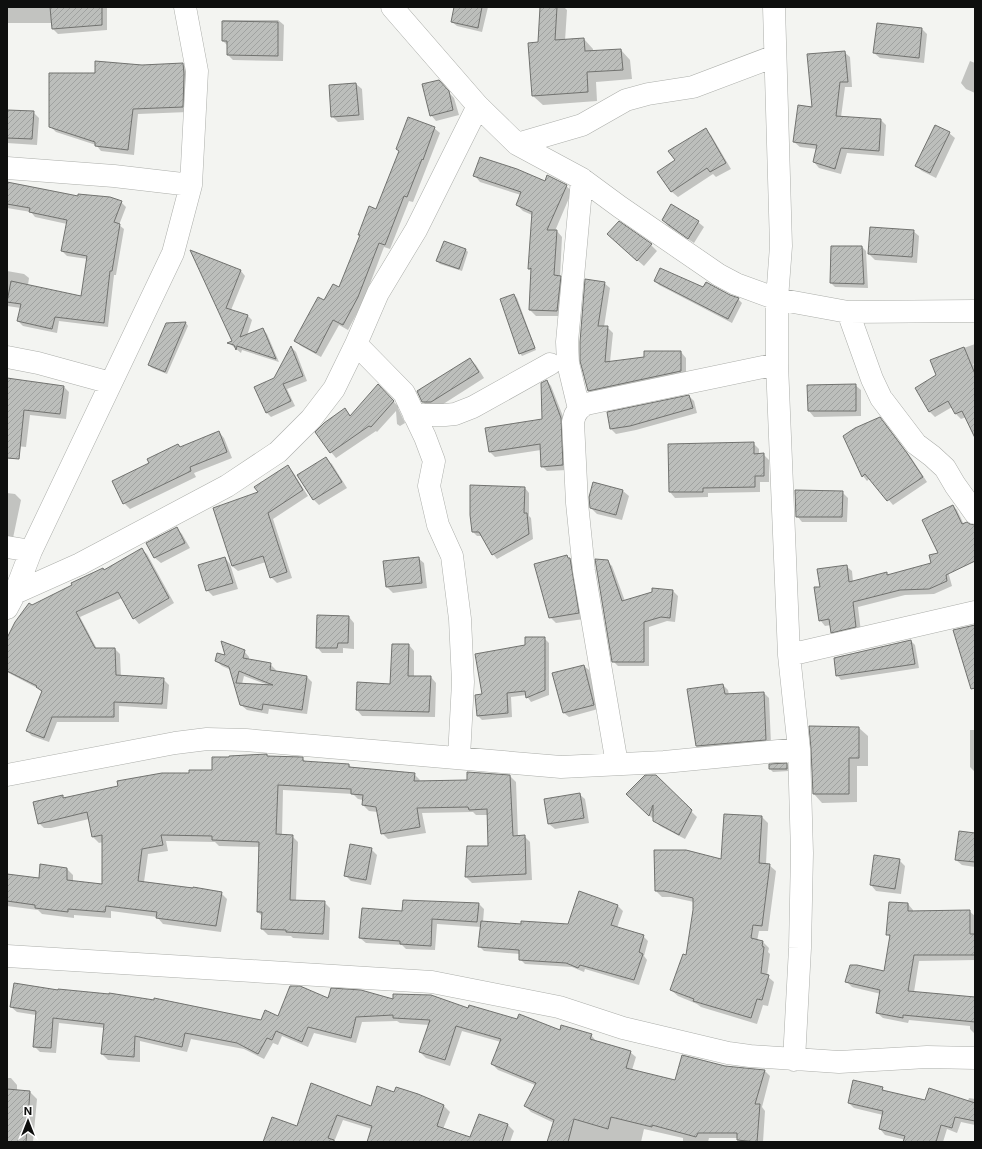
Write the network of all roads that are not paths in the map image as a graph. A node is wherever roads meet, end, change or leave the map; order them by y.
1 (185, 7) edge
2 (392, 7) edge
3 (774, 7) edge
4 (775, 56) junction
5 (478, 106) junction
6 (517, 144) junction
7 (7, 168) edge
8 (582, 179) junction
9 (191, 184) junction
10 (777, 299) junction
11 (975, 310) edge
12 (848, 312) junction
13 (356, 344) junction
14 (7, 357) edge
15 (550, 364) dead end
16 (777, 364) junction
17 (111, 383) junction
18 (579, 409) junction
19 (414, 415) junction
20 (975, 513) edge
21 (7, 547) edge
22 (31, 551) junction
23 (11, 601) edge
24 (975, 612) edge
25 (789, 655) junction
26 (799, 749) junction
27 (459, 757) junction
28 (617, 764) junction
29 (7, 775) edge
30 (7, 956) edge
31 (975, 1058) edge
32 (794, 1060) junction

1 - 9 street
2 - 5 street
3 - 4 street
4 - 6 street
4 - 10 street
5 - 6 street
5 - 13 street
6 - 8 street
7 - 9 street
8 - 10 street
8 - 18 street
9 - 17 street
10 - 12 street
10 - 16 street
11 - 12 street
12 - 20 street
13 - 19 street
13 - 23 street
14 - 17 street
15 - 19 street
16 - 18 street
16 - 25 street
17 - 22 street
18 - 28 street
19 - 27 street
21 - 22 street
22 - 23 street
24 - 25 street
25 - 26 street
26 - 28 street
26 - 32 street
27 - 28 street
27 - 29 street
30 - 32 street
31 - 32 street

